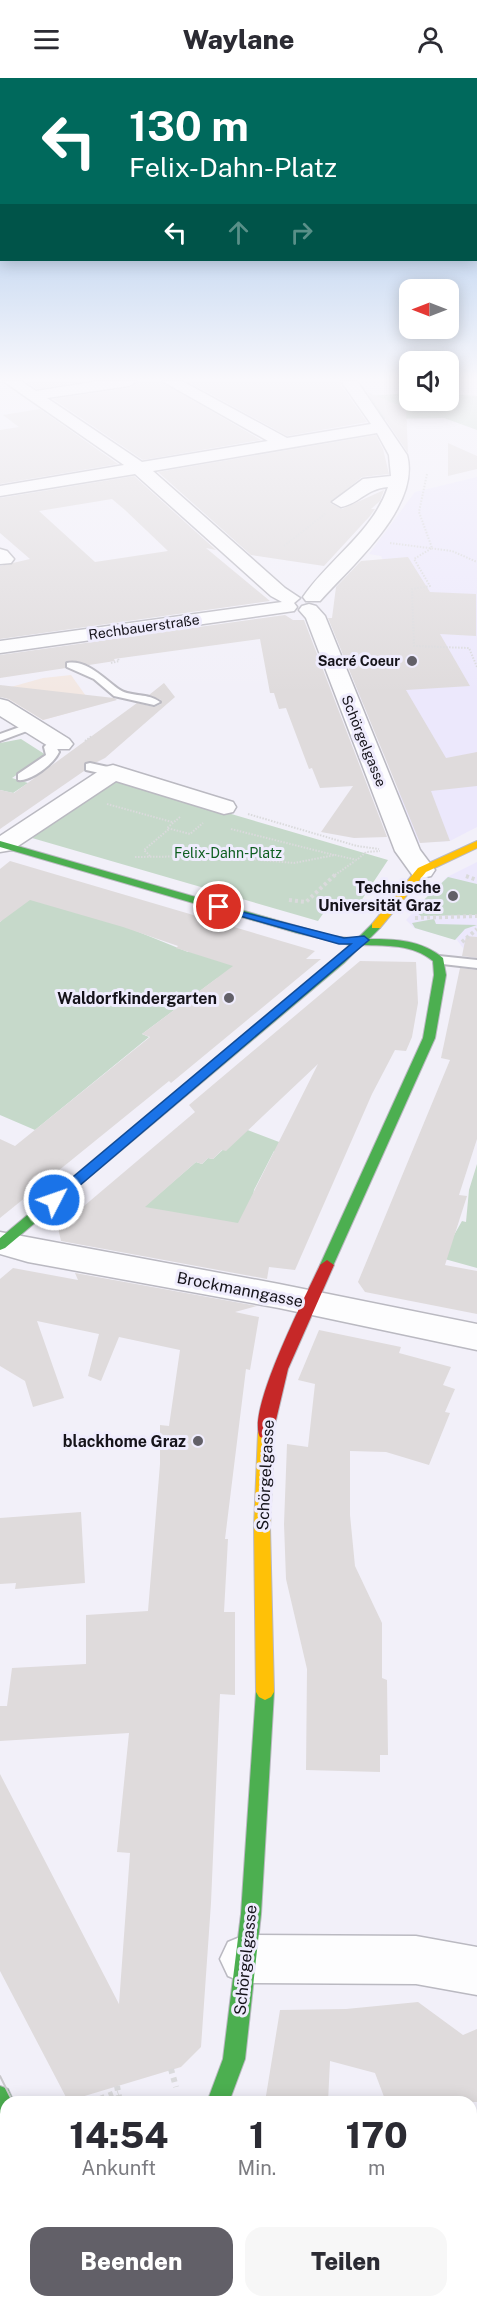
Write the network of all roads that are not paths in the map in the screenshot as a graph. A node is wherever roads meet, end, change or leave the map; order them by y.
1 (35, 485) edge
2 (158, 485) edge
3 (366, 485) edge
4 (397, 485) edge
5 (0, 491) edge
6 (341, 502) road end
7 (300, 603) junction
8 (0, 647) edge
9 (71, 665) dead end
10 (154, 702) dead end
11 (0, 706) edge
12 (31, 726) junction
13 (0, 738) edge
14 (58, 742) joint
15 (22, 777) dead end
16 (226, 817) road end
17 (477, 844) edge
18 (1, 845) edge
19 (422, 870) junction
20 (364, 940) junction
21 (439, 960) junction
22 (477, 964) edge
23 (1, 1244) edge
24 (310, 1303) junction
25 (477, 1337) edge
26 (245, 1959) junction
27 (477, 1971) edge
28 (220, 2096) edge

1 - 5 street
2 - 7 street
3 - 6 street
4 - 7 street
7 - 8 street, Rechbauerstraße
7 - 19 street, Schörgelgasse
9 - 10 lane
11 - 12 street
12 - 13 lane
12 - 14 street
14 - 15 lane
16 - 18 street
17 - 19 street
18 - 20 street
19 - 20 street
20 - 21 street
20 - 23 street
21 - 22 lane
21 - 24 street, Schörgelgasse
23 - 24 street, Brockmanngasse
24 - 25 street, Brockmanngasse
24 - 26 street, Schörgelgasse
26 - 27 street
26 - 28 street, Schörgelgasse

